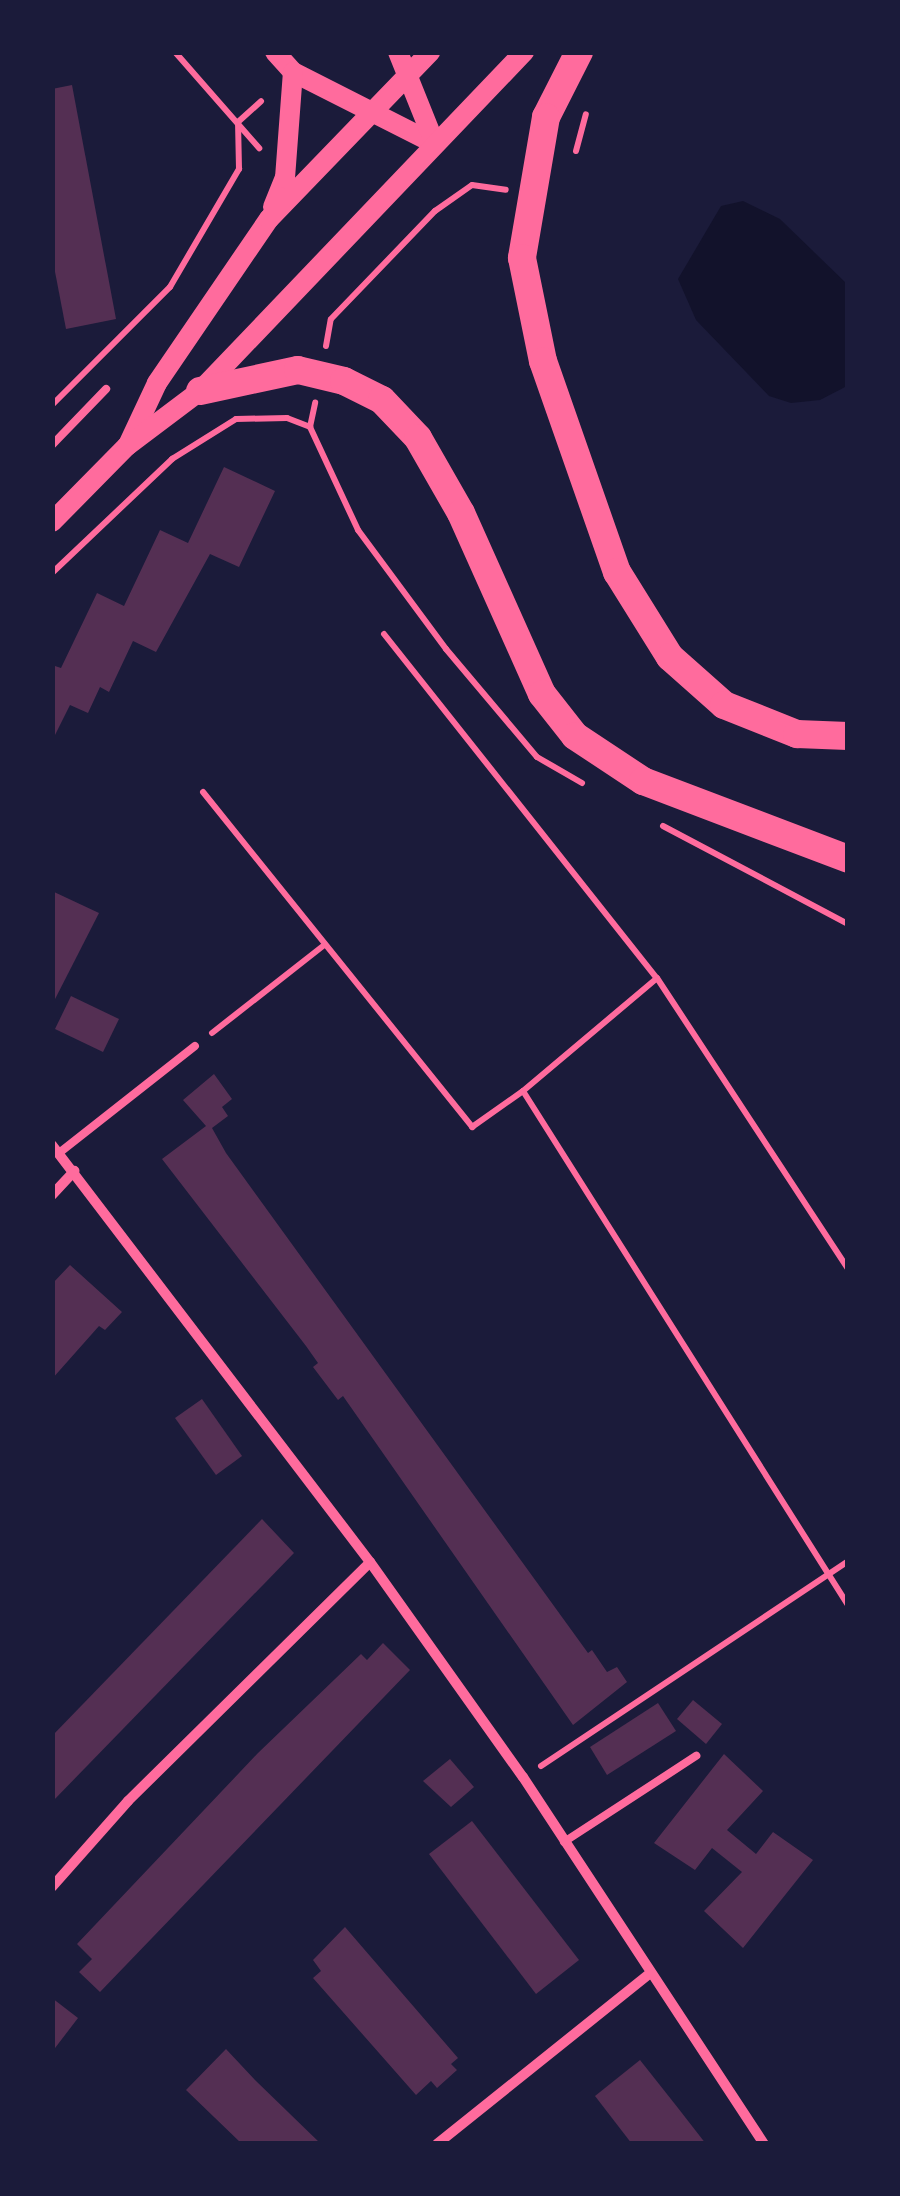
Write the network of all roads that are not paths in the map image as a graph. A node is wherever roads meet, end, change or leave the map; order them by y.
1 (275, 52) edge
2 (398, 52) edge
3 (430, 52) edge
4 (524, 52) edge
5 (580, 52) edge
6 (292, 72) junction
7 (407, 76) junction
8 (370, 113) junction
9 (435, 144) junction
10 (268, 220) junction
11 (106, 389) dead end
12 (200, 390) junction
13 (52, 445) edge
14 (127, 446) junction
15 (52, 522) edge
16 (848, 736) edge
17 (848, 859) edge
18 (195, 1046) road end
19 (56, 1149) edge
20 (74, 1171) junction
21 (52, 1195) edge
22 (370, 1562) junction
23 (696, 1756) dead end
24 (564, 1842) junction
25 (52, 1886) edge
26 (648, 1974) junction
27 (437, 2144) edge
28 (764, 2144) edge

1 - 6 main road
2 - 7 main road
3 - 7 main road
4 - 9 main road
5 - 16 highway
6 - 8 main road
6 - 10 main road
7 - 8 main road
7 - 9 main road
8 - 9 main road
8 - 10 main road
9 - 12 main road
10 - 14 main road
11 - 13 lane
12 - 14 main road
12 - 17 highway
14 - 15 main road
18 - 19 lane
19 - 20 street
20 - 21 street
20 - 22 street
22 - 24 street
22 - 25 street
23 - 24 lane
24 - 26 street
26 - 27 street
26 - 28 street

